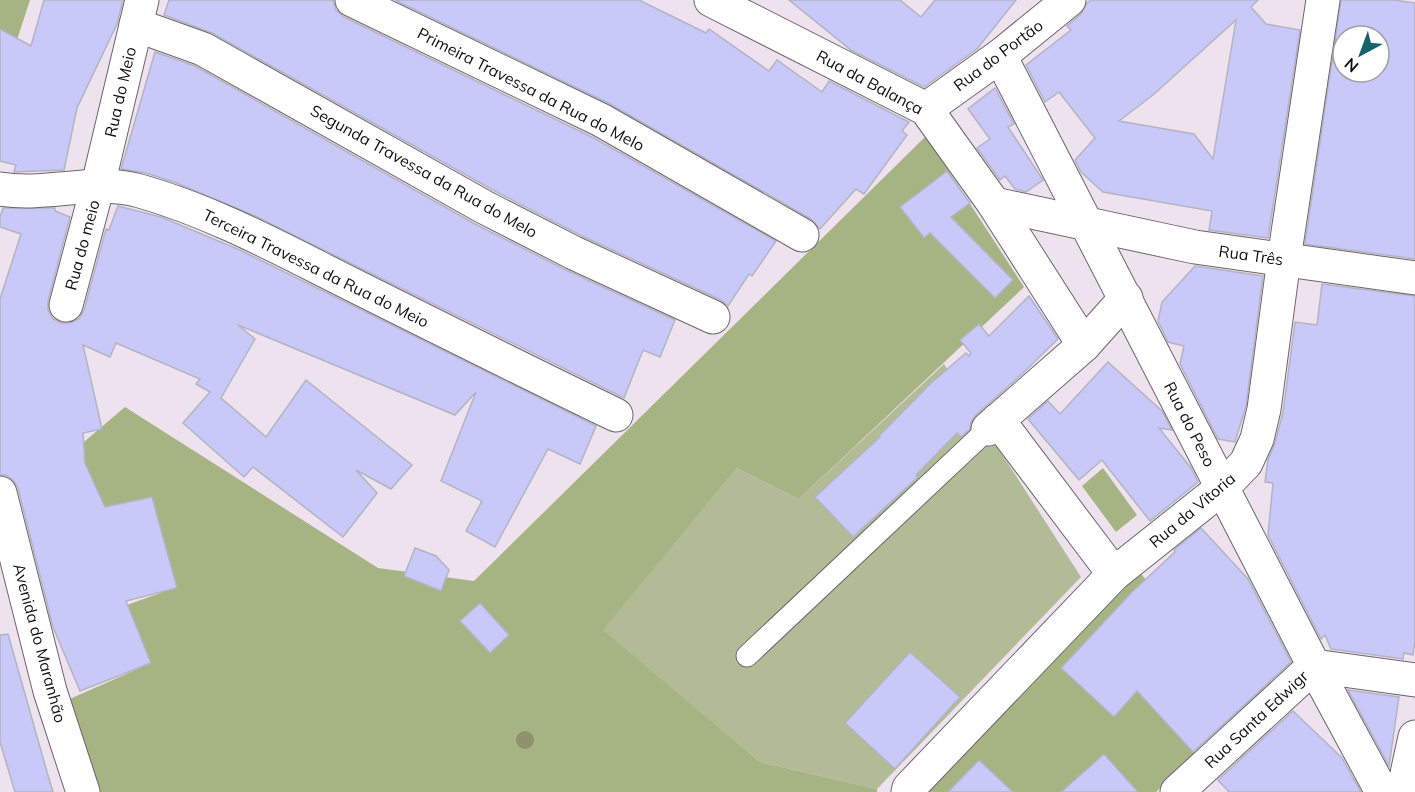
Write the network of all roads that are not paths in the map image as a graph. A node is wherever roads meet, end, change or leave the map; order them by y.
1 (352, 0) edge
2 (711, 0) edge
3 (1323, 0) edge
4 (1061, 2) edge
5 (139, 12) edge
6 (1000, 56) junction
7 (926, 109) junction
8 (98, 185) junction
9 (0, 189) edge
10 (994, 204) junction
11 (1088, 225) junction
12 (802, 235) dead end
13 (1284, 259) junction
14 (1415, 278) edge
15 (1126, 298) junction
16 (66, 306) dead end
17 (713, 317) dead end
18 (1084, 345) junction
19 (616, 415) dead end
20 (993, 424) junction
21 (1222, 488) junction
22 (0, 494) edge
23 (1114, 574) junction
24 (747, 656) dead end
25 (1314, 666) junction
26 (1415, 680) edge
27 (1415, 738) edge
28 (908, 790) edge
29 (83, 792) edge
30 (1177, 792) edge
31 (1382, 792) edge
32 (1403, 792) edge

1 - 12 street, Primeira Travessa da Rua do Melo
2 - 7 street, Rua da Balança
3 - 13 street, Rua da Vitoria
4 - 6 street, Rua do Portão
5 - 8 street, Rua do Meio
5 - 17 street, Segunda Travessa da Rua do Melo
6 - 7 street, Rua do Portão
6 - 11 street, Rua do Peso
7 - 10 street, Rua da Balança
8 - 9 street, Terceira Travessa da Rua do Meio
8 - 16 street, Rua do meio
8 - 19 street, Terceira Travessa da Rua do Meio
10 - 11 street
10 - 18 street, Rua da Balança
11 - 13 street, Rua Três
11 - 15 street, Rua do Peso
13 - 14 street, Rua Três
13 - 21 street, Rua da Vitoria
15 - 18 street
15 - 21 street, Rua do Peso
18 - 20 street
20 - 23 street
20 - 24 lane
21 - 23 street, Rua da Vitoria
21 - 25 street, Rua do Peso
22 - 29 street, Avenida do Maranhão
23 - 28 street, Rua da Vitoria
25 - 26 street, Rua Santa Edwigr
25 - 30 street, Rua Santa Edwigr
25 - 31 street, Rua do Peso
27 - 32 street

